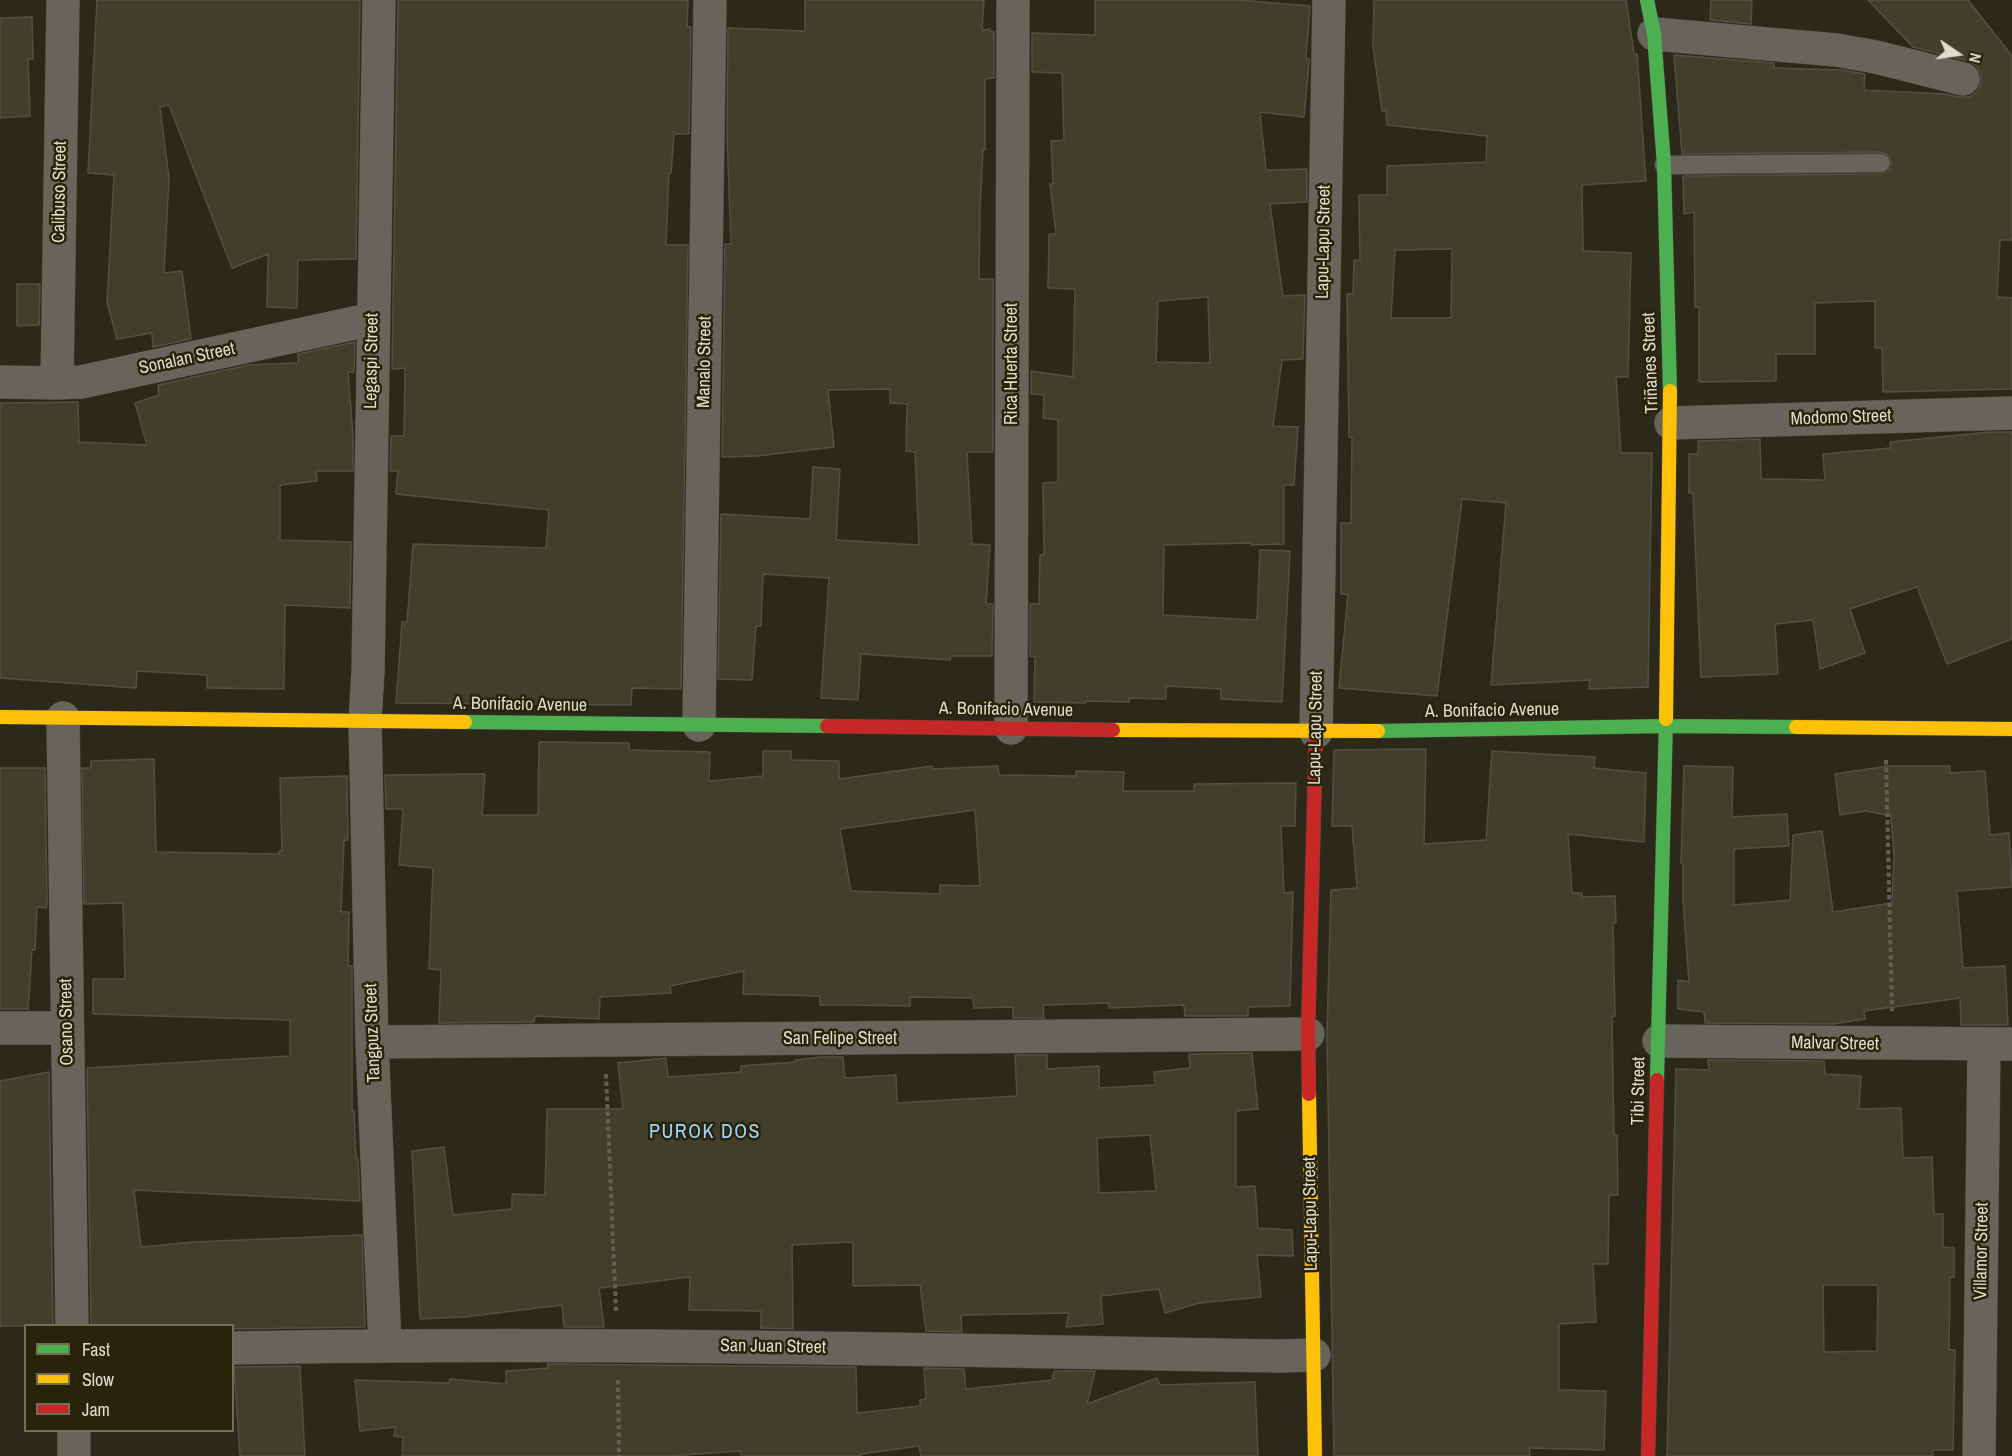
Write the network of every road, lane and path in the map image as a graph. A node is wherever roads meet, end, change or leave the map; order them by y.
1 (63, 0) edge
2 (379, 0) edge
3 (710, 0) edge
4 (1013, 0) edge
5 (1329, 0) edge
6 (1647, 0) edge
7 (1654, 34) junction
8 (1963, 80) dead end
9 (1881, 163) dead end
10 (1664, 165) junction
11 (373, 319) junction
12 (0, 382) edge
13 (57, 383) junction
14 (2012, 413) edge
15 (1671, 423) junction
16 (0, 717) edge
17 (63, 718) junction
18 (365, 721) junction
19 (699, 725) junction
20 (1666, 726) junction
21 (1885, 727) junction
22 (1011, 728) junction
23 (2012, 729) edge
24 (1316, 732) junction
25 (0, 1028) edge
26 (67, 1028) junction
27 (1308, 1034) junction
28 (605, 1040) junction
29 (1659, 1041) junction
30 (372, 1042) junction
31 (1893, 1044) junction
32 (1998, 1045) edge
33 (72, 1324) edge
34 (617, 1344) junction
35 (385, 1345) junction
36 (234, 1348) edge
37 (1314, 1355) junction
38 (74, 1432) edge
39 (74, 1456) edge
40 (619, 1456) edge
41 (1315, 1456) edge
42 (1648, 1456) edge
43 (1979, 1456) edge

1 - 13 street, Calibuso Street
2 - 11 street, Legaspi Street
3 - 19 street, Manalo Street
4 - 22 street, Rica Huerta Street
5 - 24 street, Lapu-Lapu Street
6 - 7 street, Triñanes Street
7 - 8 street
7 - 10 street, Triñanes Street
9 - 10 lane
10 - 15 street, Triñanes Street
11 - 13 street, Sonalan Street
11 - 18 street, Legaspi Street
12 - 13 street, Sonalan Street
14 - 15 street, Modomo Street
15 - 20 street, Triñanes Street
16 - 17 street, A. Bonifacio Avenue
17 - 18 street, A. Bonifacio Avenue
17 - 26 street, Osano Street
18 - 19 street, A. Bonifacio Avenue
18 - 30 street, Tangpuz Street
19 - 22 street, A. Bonifacio Avenue
20 - 21 street, A. Bonifacio Avenue
20 - 24 street, A. Bonifacio Avenue
20 - 29 street, Tibi Street
21 - 23 street, A. Bonifacio Avenue
21 - 31 path
22 - 24 street, A. Bonifacio Avenue
24 - 27 street, Lapu-Lapu Street
25 - 26 street
26 - 33 street, Osano Street
27 - 28 street, San Felipe Street
27 - 37 street, Lapu-Lapu Street
28 - 30 street, San Felipe Street
28 - 34 path
29 - 31 street, Malvar Street
29 - 42 street, Tibi Street
30 - 35 street, Tangpuz Street
31 - 32 street, Malvar Street
32 - 43 street, Villamor Street
34 - 35 street, San Juan Street
34 - 37 street, San Juan Street
34 - 40 path
35 - 36 street, San Juan Street
37 - 41 street, Lapu-Lapu Street
38 - 39 street

